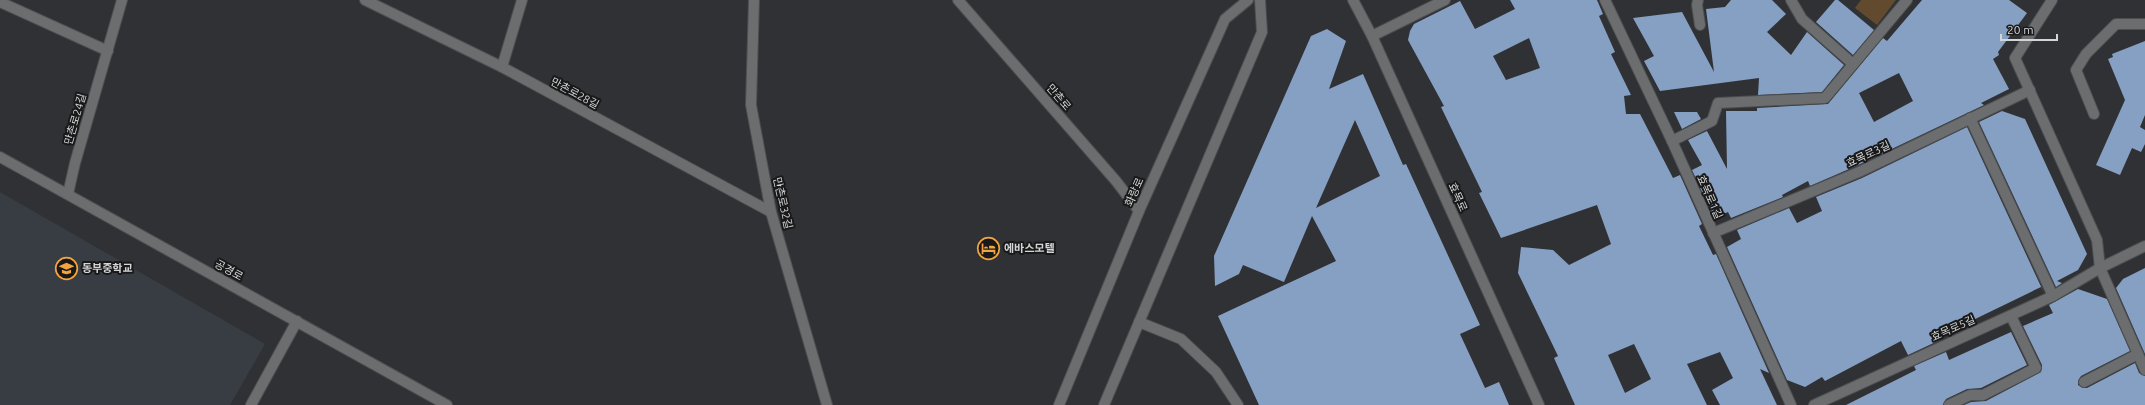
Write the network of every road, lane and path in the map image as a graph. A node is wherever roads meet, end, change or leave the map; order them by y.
1 (122, 0) edge
2 (365, 0) edge
3 (522, 0) edge
4 (754, 0) edge
5 (958, 0) edge
6 (1248, 0) edge
7 (1260, 0) edge
8 (1353, 0) edge
9 (1445, 0) edge
10 (1605, 0) edge
11 (1698, 0) edge
12 (1791, 0) edge
13 (1907, 0) edge
14 (2052, 0) edge
15 (0, 2) edge
16 (2145, 24) edge
17 (1700, 25) dead end
18 (1372, 36) junction
19 (108, 51) junction
20 (1853, 64) junction
21 (502, 67) junction
22 (2030, 90) junction
23 (2094, 114) dead end
24 (1970, 118) junction
25 (1672, 141) junction
26 (0, 157) edge
27 (68, 194) junction
28 (1139, 211) junction
29 (771, 212) junction
30 (1713, 233) junction
31 (2145, 246) edge
32 (2100, 268) junction
33 (2053, 296) junction
34 (2011, 316) junction
35 (297, 321) junction
36 (1139, 322) junction
37 (2138, 354) junction
38 (2145, 370) edge
39 (2084, 382) dead end
40 (251, 405) edge
41 (447, 405) edge
42 (827, 405) edge
43 (1059, 405) edge
44 (1104, 405) edge
45 (1238, 405) edge
46 (1539, 405) edge
47 (1791, 405) edge
48 (1814, 405) edge
49 (1949, 405) edge

1 - 19 street, 만촌로24길
2 - 21 street, 만촌로28길
3 - 21 street
4 - 29 street, 만촌로32길
5 - 28 street, 만촌로
6 - 28 street, 화랑로
7 - 36 street
8 - 18 street, 효목로
9 - 18 street
10 - 25 street, 효목로1길
11 - 17 street
12 - 20 street
13 - 20 street
14 - 22 street
15 - 19 street
16 - 23 street
18 - 46 street, 효목로
19 - 27 street, 만촌로24길
20 - 25 street
21 - 29 street, 만촌로28길
22 - 24 street, 효목로3길
22 - 32 street
24 - 30 street, 효목로3길
24 - 33 street
25 - 30 street, 효목로1길
26 - 27 street, 공경로
27 - 35 street, 공경로
28 - 43 street, 화랑로
29 - 42 street, 만촌로32길
30 - 47 street, 효목로1길
31 - 32 street, 효목로5길
32 - 33 street, 효목로5길
32 - 37 street
33 - 34 street, 효목로5길
34 - 48 street, 효목로5길
34 - 49 street
35 - 40 street
35 - 41 street, 공경로
36 - 44 street
36 - 45 street
37 - 38 street
37 - 39 street

